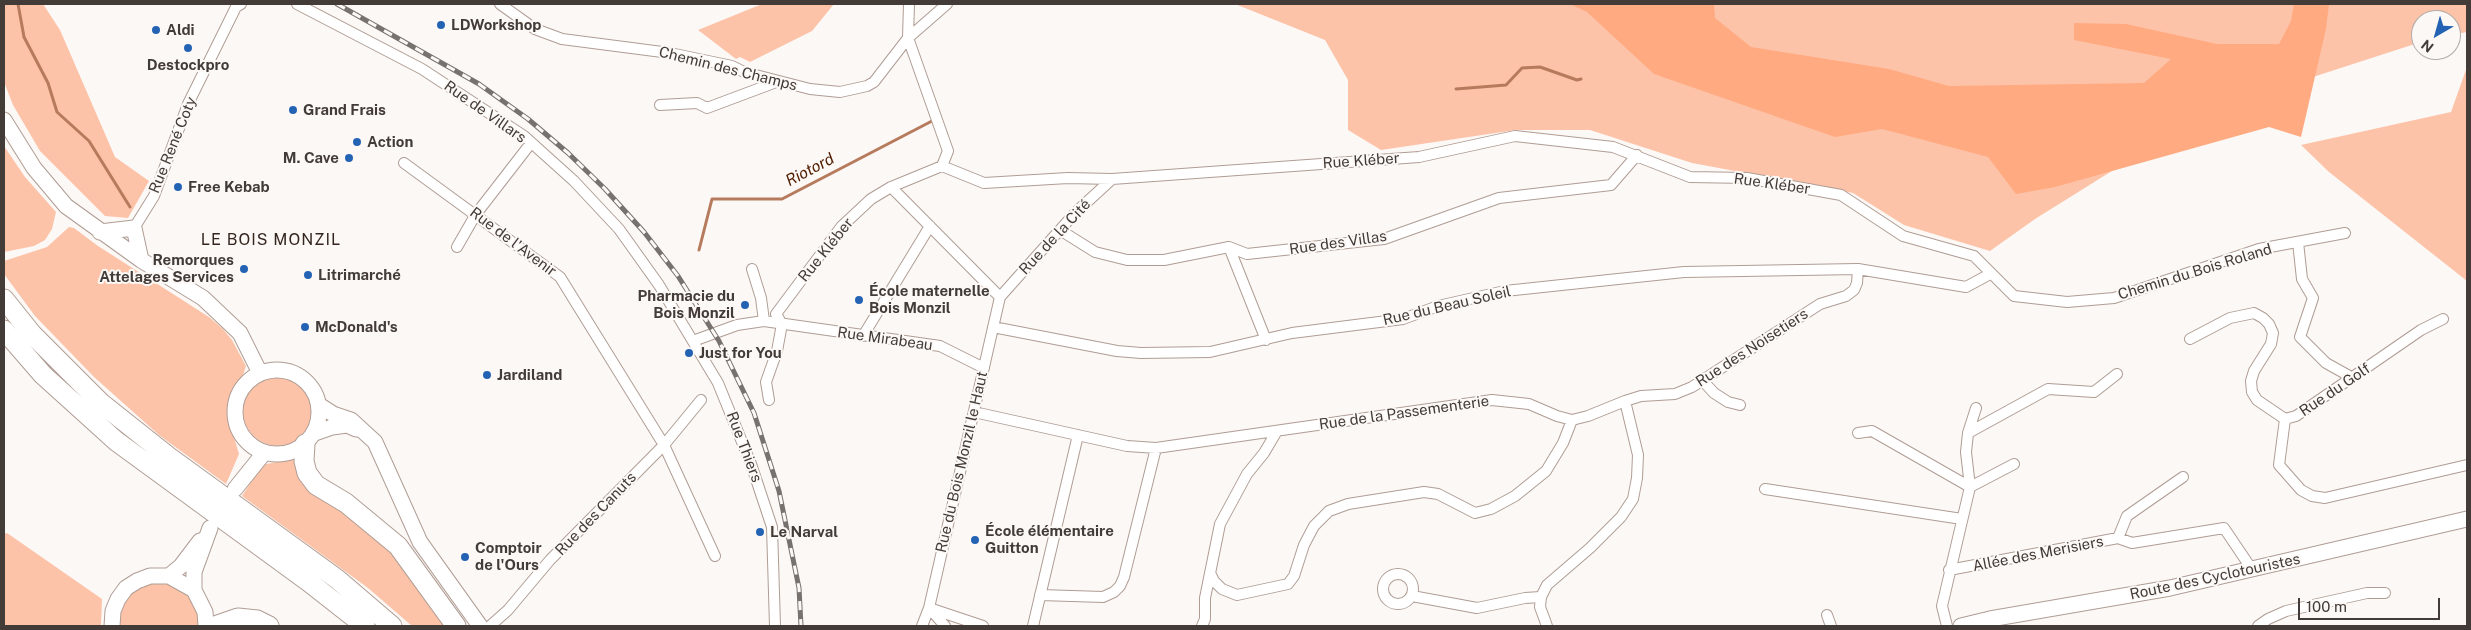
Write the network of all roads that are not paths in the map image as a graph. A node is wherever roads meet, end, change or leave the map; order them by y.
1 (297, 4) edge
2 (500, 4) edge
3 (909, 4) edge
4 (948, 4) edge
5 (238, 5) edge
6 (908, 38) junction
7 (779, 81) junction
8 (660, 106) dead end
9 (5, 120) edge
10 (530, 143) junction
11 (1636, 155) junction
12 (404, 163) dead end
13 (942, 166) junction
14 (1112, 179) junction
15 (891, 187) junction
16 (476, 214) junction
17 (930, 226) junction
18 (134, 228) junction
19 (1060, 230) junction
20 (100, 232) junction
21 (2345, 234) dead end
22 (2298, 242) junction
23 (457, 247) dead end
24 (1229, 247) junction
25 (141, 260) junction
26 (752, 269) dead end
27 (1858, 269) junction
28 (1990, 274) junction
29 (659, 285) joint
30 (2014, 296) joint
31 (1000, 297) junction
32 (4, 299) edge
33 (2443, 319) dead end
34 (764, 321) junction
35 (782, 324) junction
36 (993, 327) junction
37 (4, 330) edge
38 (863, 336) junction
39 (1266, 340) junction
40 (2190, 340) dead end
41 (693, 341) junction
42 (984, 368) junction
43 (260, 373) junction
44 (2118, 374) dead end
45 (2353, 378) junction
46 (1703, 380) junction
47 (702, 400) dead end
48 (769, 400) dead end
49 (1625, 401) junction
50 (319, 405) junction
51 (1740, 405) dead end
52 (1976, 408) dead end
53 (974, 412) junction
54 (1572, 420) junction
55 (2285, 420) junction
56 (1277, 430) junction
57 (364, 432) junction
58 (1858, 433) dead end
59 (1968, 433) junction
60 (1078, 435) junction
61 (310, 438) junction
62 (250, 445) junction
63 (664, 445) junction
64 (1156, 448) junction
65 (264, 453) junction
66 (2014, 464) dead end
67 (2467, 465) edge
68 (2183, 477) dead end
69 (1970, 487) junction
70 (1765, 489) dead end
71 (1962, 519) junction
72 (2467, 519) edge
73 (2118, 538) junction
74 (715, 556) dead end
75 (1949, 570) junction
76 (2250, 571) junction
77 (1210, 573) junction
78 (169, 576) junction
79 (194, 590) junction
80 (2385, 592) dead end
81 (1040, 595) junction
82 (1412, 596) dead end
83 (1541, 597) junction
84 (929, 608) junction
85 (1827, 615) dead end
86 (112, 626) edge
87 (206, 626) edge
88 (215, 626) edge
89 (269, 626) edge
90 (365, 626) edge
91 (392, 626) edge
92 (456, 626) edge
93 (480, 626) edge
94 (490, 626) edge
95 (775, 626) edge
96 (922, 626) edge
97 (945, 626) edge
98 (983, 626) edge
99 (1033, 626) edge
100 (1202, 626) edge
101 (1548, 626) edge
102 (1831, 626) edge
103 (1947, 626) edge
104 (1960, 626) edge
105 (2258, 626) edge

1 - 10 street, Rue de Villars
2 - 7 street, Chemin des Champs
3 - 6 street
4 - 6 street, Chemin des Champs
5 - 18 street, Rue René Coty
6 - 7 street, Chemin des Champs
6 - 13 street
7 - 8 street
9 - 20 main road
10 - 16 street
10 - 29 street, Rue de Villars
11 - 14 street, Rue Kléber
11 - 24 street, Rue des Villas
11 - 28 street, Rue Kléber
12 - 16 street, Rue de l'Avenir
13 - 14 street, Rue Kléber
13 - 15 street, Rue Kléber
14 - 19 street, Rue de la Cité
15 - 17 street
15 - 35 street, Rue Kléber
16 - 23 street
16 - 63 street, Rue de l'Avenir
17 - 31 street
17 - 38 street
18 - 20 main road
18 - 25 main road
19 - 24 street, Rue des Villas
19 - 31 street, Rue de la Cité
20 - 25 main road
21 - 22 street, Chemin du Bois Roland
22 - 30 street, Chemin du Bois Roland
22 - 45 street
24 - 39 street
25 - 43 main road
26 - 34 street
27 - 28 street, Rue du Beau Soleil
27 - 39 street, Rue du Beau Soleil
27 - 46 street, Rue des Noisetiers
28 - 30 street, Rue Kléber
29 - 41 street, Rue Thiers
31 - 36 street, Rue du Bois Monzil le Haut
32 - 91 highway
33 - 45 street, Rue du Golf
34 - 35 street, Rue Mirabeau
34 - 41 street, Rue Mirabeau
35 - 38 street, Rue Mirabeau
35 - 48 street
36 - 39 street, Rue du Beau Soleil
36 - 42 street, Rue du Bois Monzil le Haut
37 - 90 highway
38 - 42 street, Rue Mirabeau
40 - 55 street
41 - 95 street, Rue Thiers
42 - 53 street, Rue du Bois Monzil le Haut
43 - 50 main road
43 - 62 main road
44 - 59 street
45 - 55 street, Rue du Golf
46 - 49 street, Rue des Noisetiers
46 - 51 street
47 - 63 street, Rue des Canuts
49 - 54 street
49 - 83 street
50 - 57 main road
50 - 61 main road
52 - 59 street
53 - 60 street, Rue de la Passementerie
53 - 84 street, Rue du Bois Monzil le Haut
54 - 56 street, Rue de la Passementerie
54 - 77 street
55 - 67 street, Rue du Golf
56 - 64 street, Rue de la Passementerie
56 - 77 street
57 - 61 main road
57 - 93 main road
58 - 69 street
59 - 69 street
60 - 64 street, Rue de la Passementerie
60 - 81 street
61 - 65 main road
61 - 92 highway
62 - 65 main road
62 - 65 main road
63 - 74 street, Rue de l'Avenir
63 - 94 street, Rue des Canuts
64 - 81 street
66 - 69 street
68 - 73 street
69 - 71 street
70 - 71 street
71 - 75 street
72 - 76 main road, Route des Cyclotouristes
73 - 75 street, Allée des Merisiers
73 - 76 street, Allée des Merisiers
75 - 103 street
76 - 104 main road, Route des Cyclotouristes
77 - 100 street
78 - 79 main road
78 - 79 main road
78 - 86 main road
79 - 87 main road
80 - 105 street
81 - 99 street
82 - 83 street
83 - 101 street
84 - 96 street, Rue du Bois Monzil le Haut
84 - 97 street
84 - 98 street
85 - 102 street
88 - 89 highway

